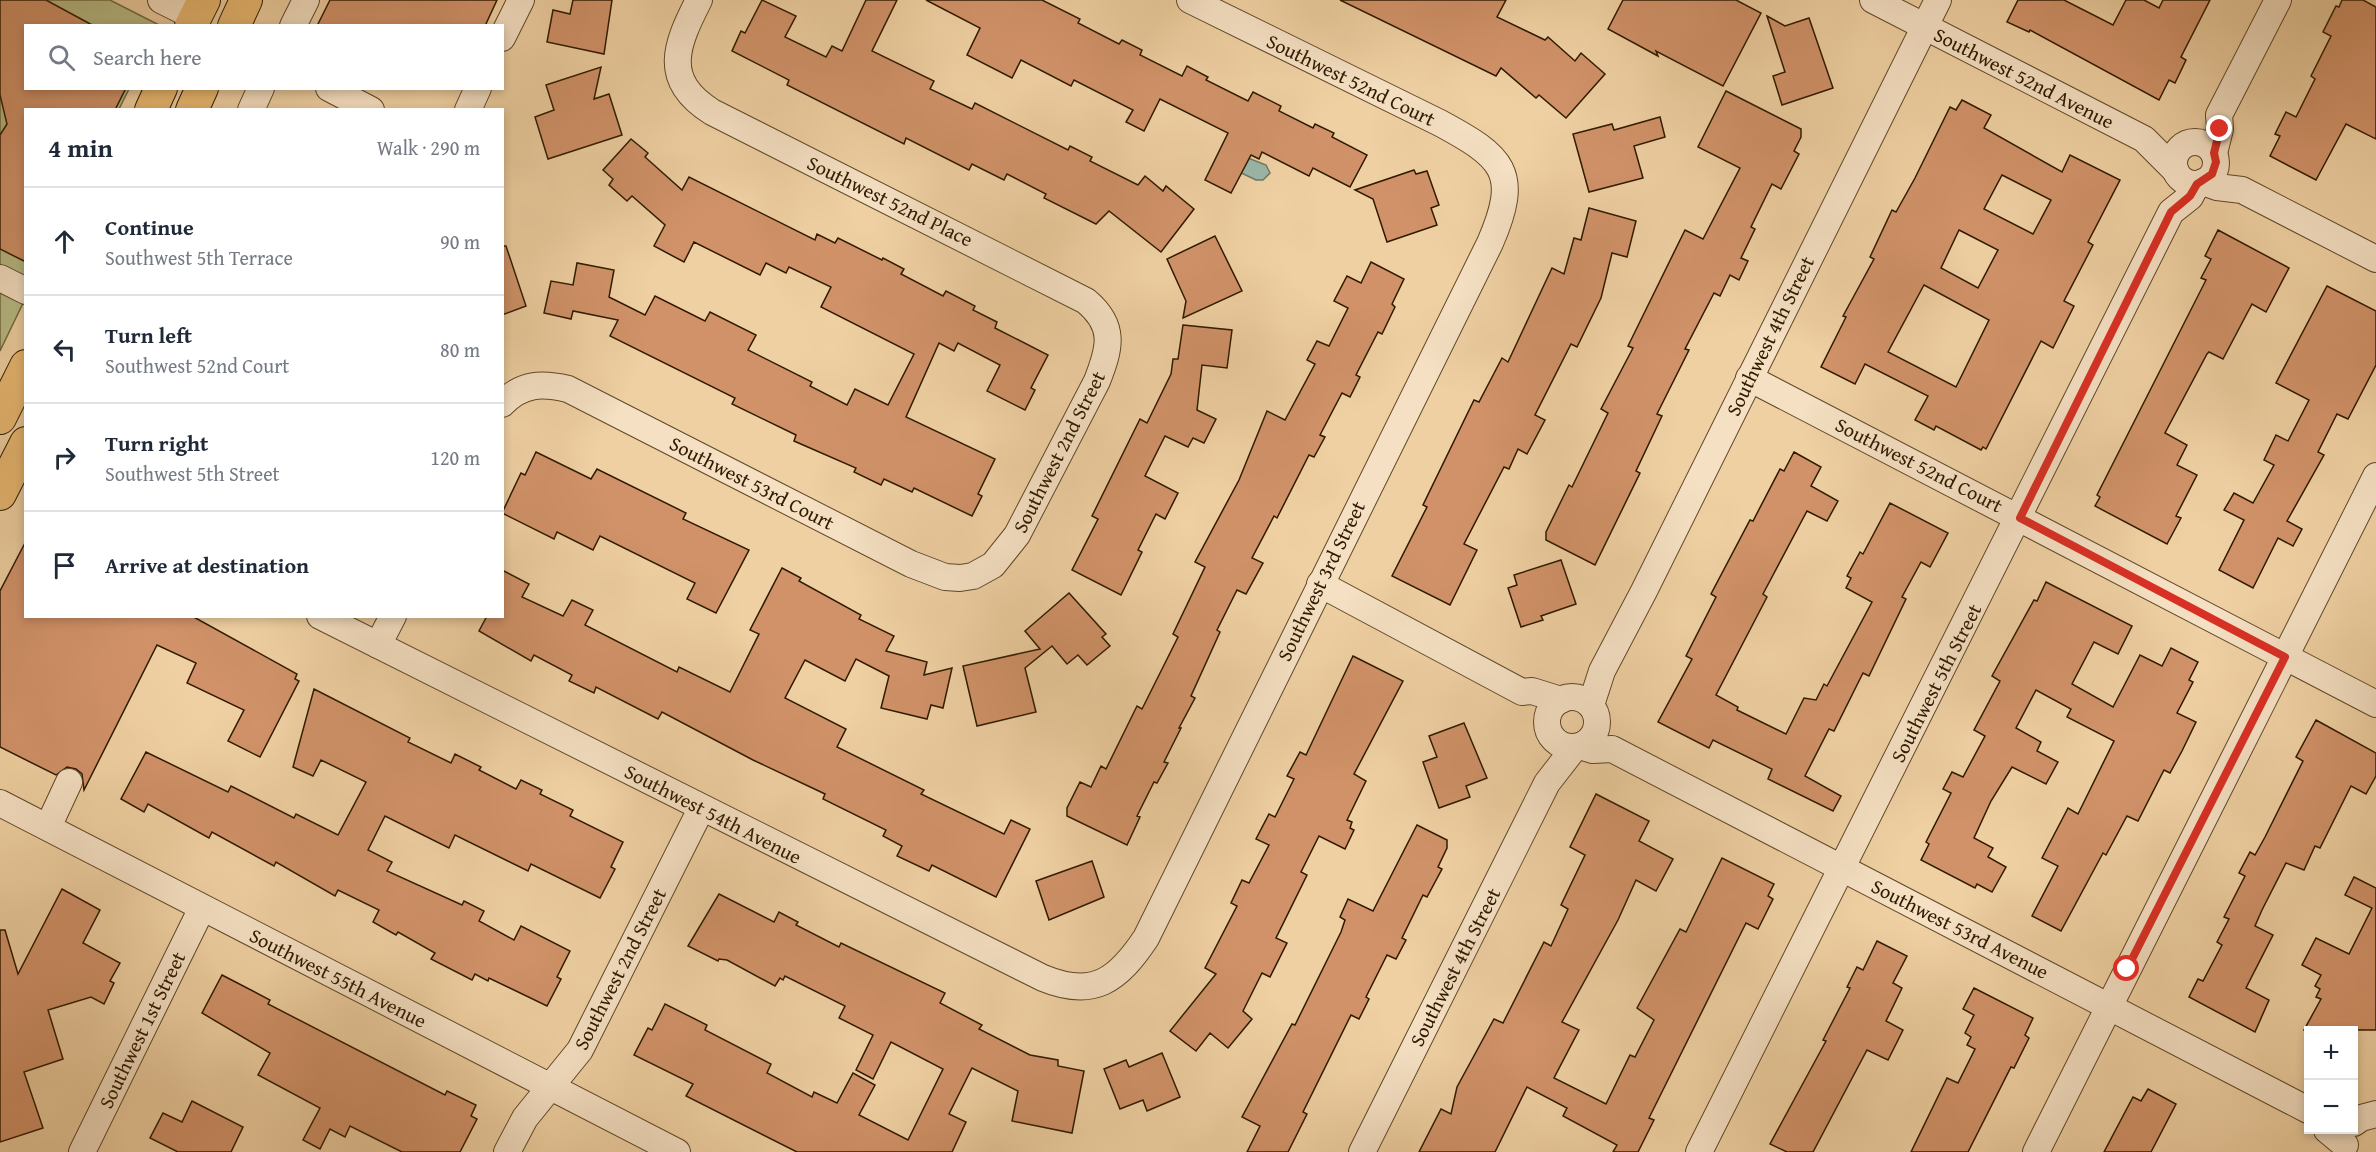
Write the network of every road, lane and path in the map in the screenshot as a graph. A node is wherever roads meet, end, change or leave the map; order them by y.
1 (161, 0) edge
2 (223, 0) edge
3 (246, 0) edge
4 (306, 0) edge
5 (521, 0) edge
6 (699, 0) edge
7 (1190, 0) edge
8 (1873, 0) edge
9 (1938, 0) edge
10 (2278, 0) edge
11 (197, 17) edge
12 (227, 24) edge
13 (235, 24) edge
14 (294, 24) edge
15 (1925, 26) junction
16 (504, 34) edge
17 (160, 90) edge
18 (194, 90) edge
19 (201, 90) edge
20 (260, 90) edge
21 (333, 90) edge
22 (477, 90) edge
23 (152, 108) edge
24 (191, 108) edge
25 (192, 108) edge
26 (251, 108) edge
27 (367, 108) edge
28 (469, 108) edge
29 (2219, 115) junction
30 (2144, 139) junction
31 (2188, 143) junction
32 (2214, 155) junction
33 (1503, 172) joint
34 (2188, 177) junction
35 (2242, 190) junction
36 (2376, 259) edge
37 (0, 278) edge
38 (24, 290) edge
39 (1104, 319) joint
40 (24, 370) edge
41 (1749, 378) junction
42 (512, 396) edge
43 (0, 418) edge
44 (22, 459) edge
45 (2376, 476) edge
46 (0, 494) edge
47 (2020, 518) junction
48 (982, 572) joint
49 (1320, 584) junction
50 (324, 618) edge
51 (392, 618) edge
52 (378, 645) junction
53 (2285, 657) junction
54 (2376, 704) edge
55 (1572, 723) junction
56 (69, 782) dead end
57 (0, 802) edge
58 (701, 809) junction
59 (48, 827) junction
60 (1842, 868) junction
61 (202, 908) junction
62 (1111, 979) joint
63 (2109, 1006) junction
64 (550, 1088) junction
65 (2304, 1108) edge
66 (82, 1152) edge
67 (507, 1152) edge
68 (676, 1152) edge
69 (1362, 1152) edge
70 (1699, 1152) edge
71 (2036, 1152) edge

1 - 11 street
2 - 12 main road
3 - 13 main road
4 - 14 street
5 - 16 street
6 - 39 street, Southwest 52nd Place
7 - 33 street, Southwest 52nd Court
8 - 15 street, Southwest 52nd Avenue
9 - 15 street, Southwest 4th Street
10 - 29 street, Southwest 5th Street
15 - 30 street, Southwest 52nd Avenue
15 - 41 street, Southwest 4th Street
17 - 23 main road
18 - 24 main road
19 - 25 main road
20 - 26 street
21 - 27 street
22 - 28 street
29 - 31 street, Southwest 5th Street
29 - 32 street, Southwest 5th Street
30 - 31 street, Southwest 52nd Avenue
30 - 34 street, Southwest 52nd Avenue
31 - 32 street
31 - 34 street, Southwest 5th Street
32 - 34 street, Southwest 5th Street
32 - 35 street
33 - 49 street, Southwest 3rd Street
34 - 35 street
34 - 47 street, Southwest 5th Street
35 - 36 street
37 - 38 street
39 - 48 street, Southwest 2nd Street
40 - 43 main road
41 - 47 street, Southwest 52nd Court
41 - 55 street, Southwest 4th Street
42 - 48 street, Southwest 53rd Court
44 - 46 main road
45 - 53 street
47 - 53 street, Southwest 52nd Court
47 - 60 street, Southwest 5th Street
49 - 55 street, Southwest 53rd Avenue
49 - 62 street, Southwest 3rd Street
50 - 52 street, Southwest 54th Avenue
51 - 52 street
52 - 58 street, Southwest 54th Avenue
53 - 54 street, Southwest 52nd Court
53 - 63 street
55 - 60 street, Southwest 53rd Avenue
55 - 69 street, Southwest 4th Street
56 - 59 street
57 - 59 street, Southwest 55th Avenue
58 - 62 street, Southwest 54th Avenue
58 - 64 street, Southwest 2nd Street
59 - 61 street, Southwest 55th Avenue
60 - 63 street, Southwest 53rd Avenue
60 - 70 street, Southwest 5th Street
61 - 64 street, Southwest 55th Avenue
61 - 66 street, Southwest 1st Street
63 - 65 street, Southwest 53rd Avenue
63 - 71 street
64 - 67 street, Southwest 2nd Street
64 - 68 street, Southwest 55th Avenue

